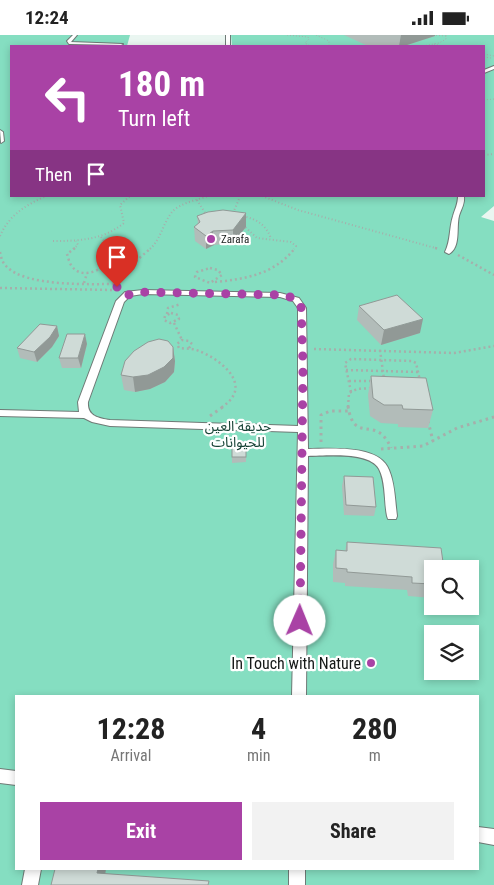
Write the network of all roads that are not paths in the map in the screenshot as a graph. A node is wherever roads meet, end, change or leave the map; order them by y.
1 (75, 35) edge
2 (121, 44) dead end
3 (0, 132) edge
4 (1, 141) edge
5 (461, 197) edge
6 (449, 252) road end
7 (0, 413) edge
8 (86, 415) junction
9 (303, 429) junction
10 (302, 453) junction
11 (392, 516) dead end
12 (299, 695) edge
13 (0, 776) edge
14 (15, 778) edge
15 (479, 835) edge
16 (494, 837) edge
17 (33, 870) edge
18 (297, 870) edge
19 (30, 885) edge
20 (297, 885) edge

1 - 2 lane
3 - 4 lane
5 - 6 lane
7 - 8 lane
8 - 9 lane
8 - 9 lane
9 - 10 lane
10 - 11 lane
10 - 12 lane
13 - 14 lane
15 - 16 lane
17 - 19 lane
18 - 20 lane

